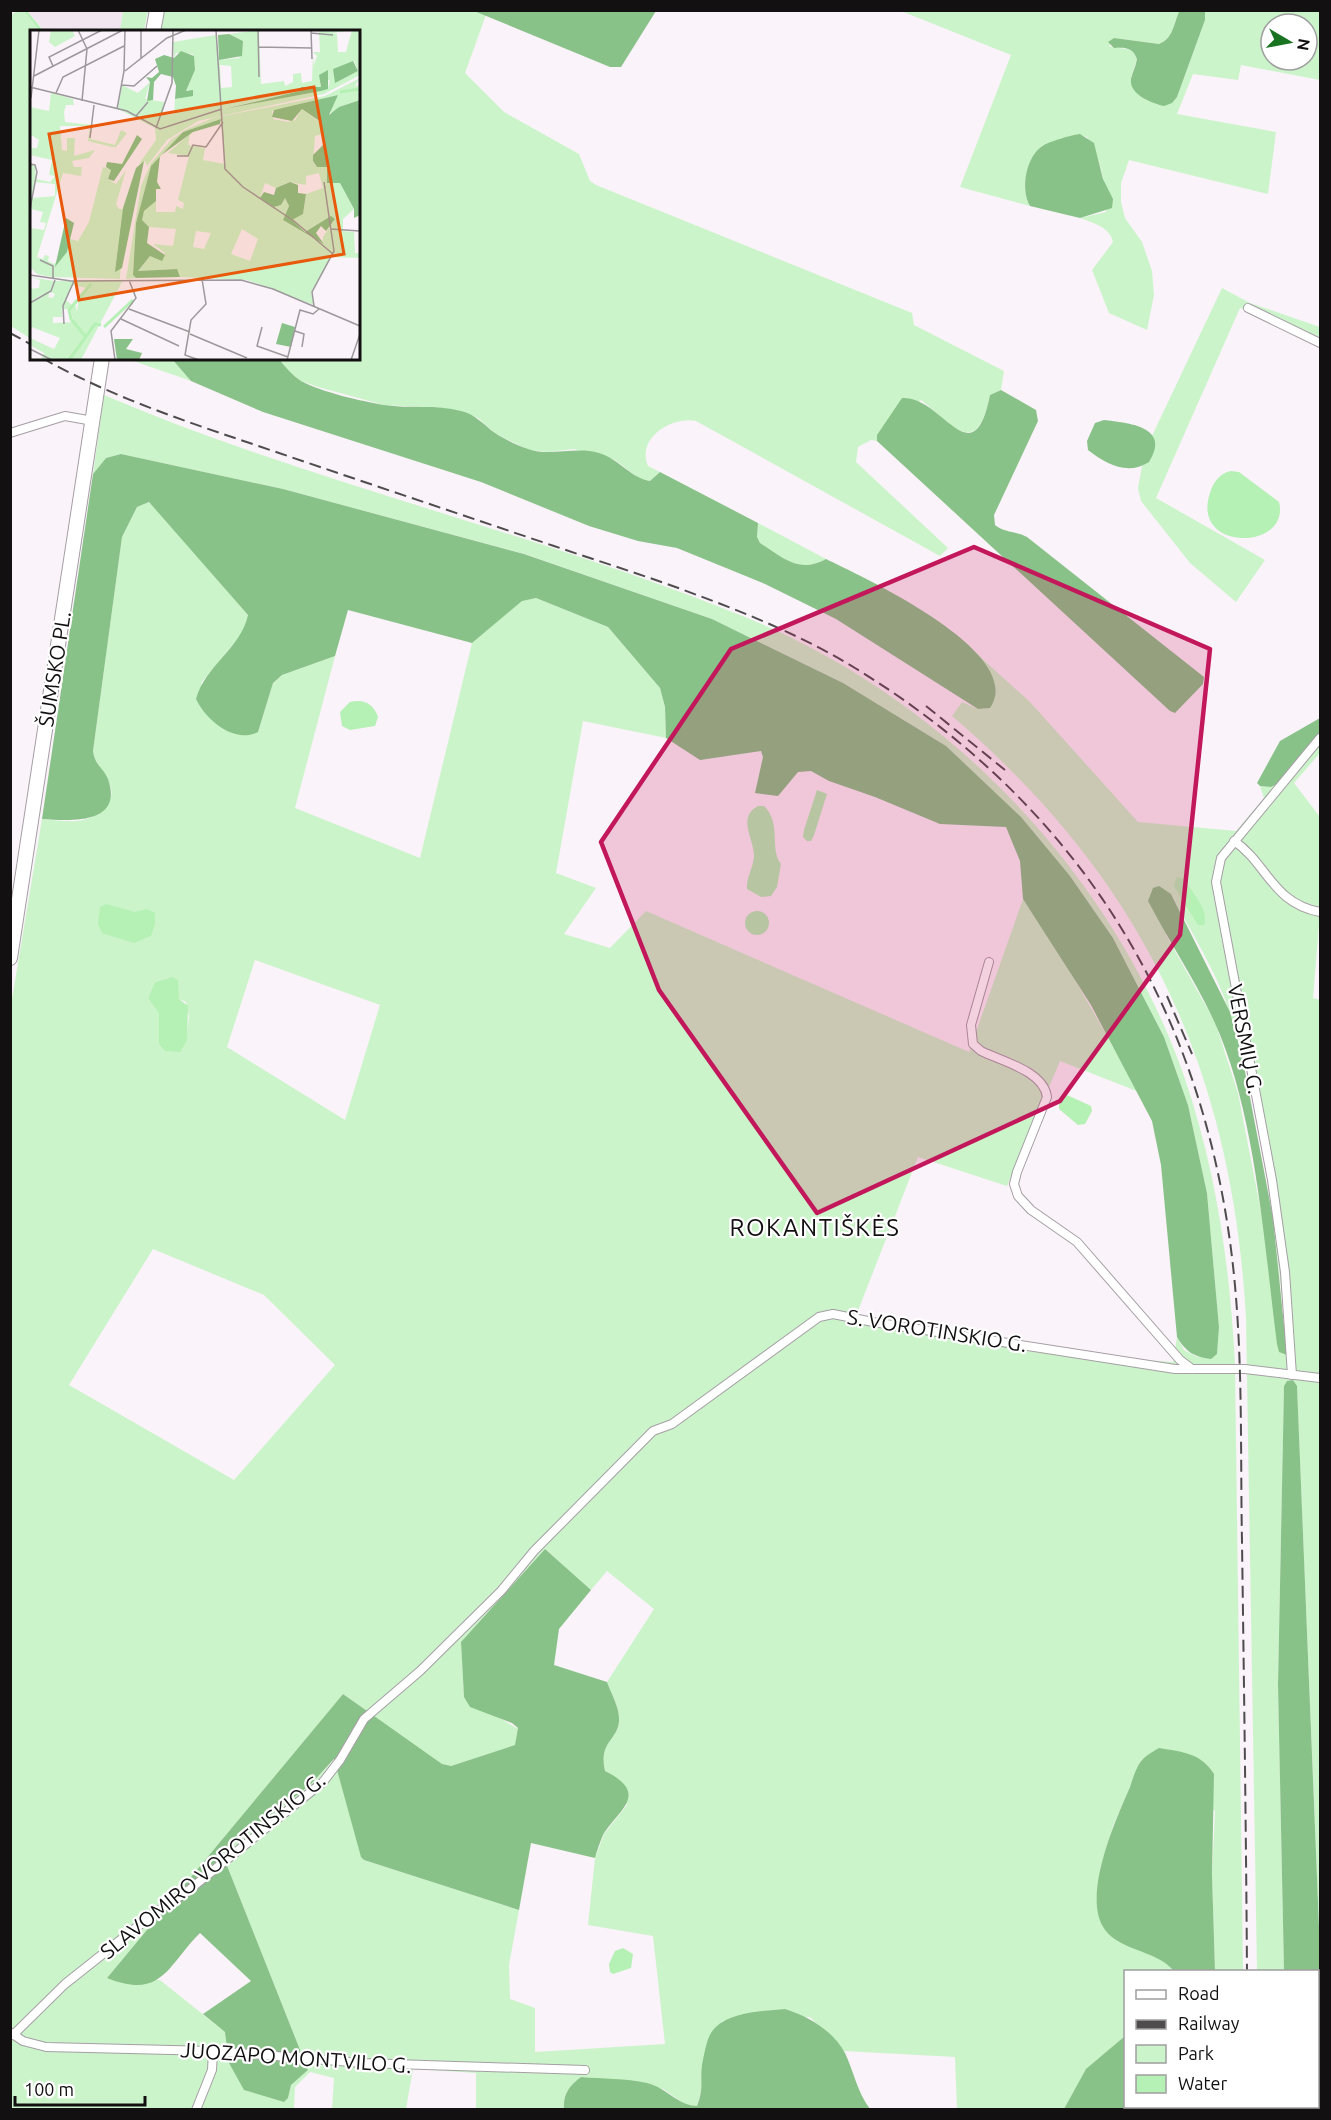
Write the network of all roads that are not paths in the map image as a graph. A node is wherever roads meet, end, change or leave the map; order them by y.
1 (157, 10) edge
2 (153, 30) edge
3 (1248, 308) dead end
4 (1320, 342) edge
5 (102, 360) edge
6 (93, 421) junction
7 (10, 433) edge
8 (1320, 738) edge
9 (1234, 840) junction
10 (1320, 912) edge
11 (10, 958) edge
12 (989, 962) dead end
13 (1192, 1369) junction
14 (1292, 1375) junction
15 (1320, 1378) edge
16 (552, 1534) joint
17 (12, 2034) edge
18 (213, 2050) junction
19 (585, 2070) dead end
20 (196, 2109) edge

1 - 2 main road
3 - 4 street
5 - 6 main road, ŠUMSKO PL.
6 - 7 street
6 - 11 main road, ŠUMSKO PL.
8 - 9 street, VERSMIŲ G.
9 - 10 street
9 - 14 street, VERSMIŲ G.
12 - 13 street
13 - 14 street, S. VOROTINSKIO G.
13 - 16 street, S. VOROTINSKIO G.
14 - 15 street, S. VOROTINSKIO G.
16 - 17 street, SLAVOMIRO VOROTINSKIO G.
17 - 18 street, JUOZAPO MONTVILO G.
18 - 19 street, JUOZAPO MONTVILO G.
18 - 20 street

